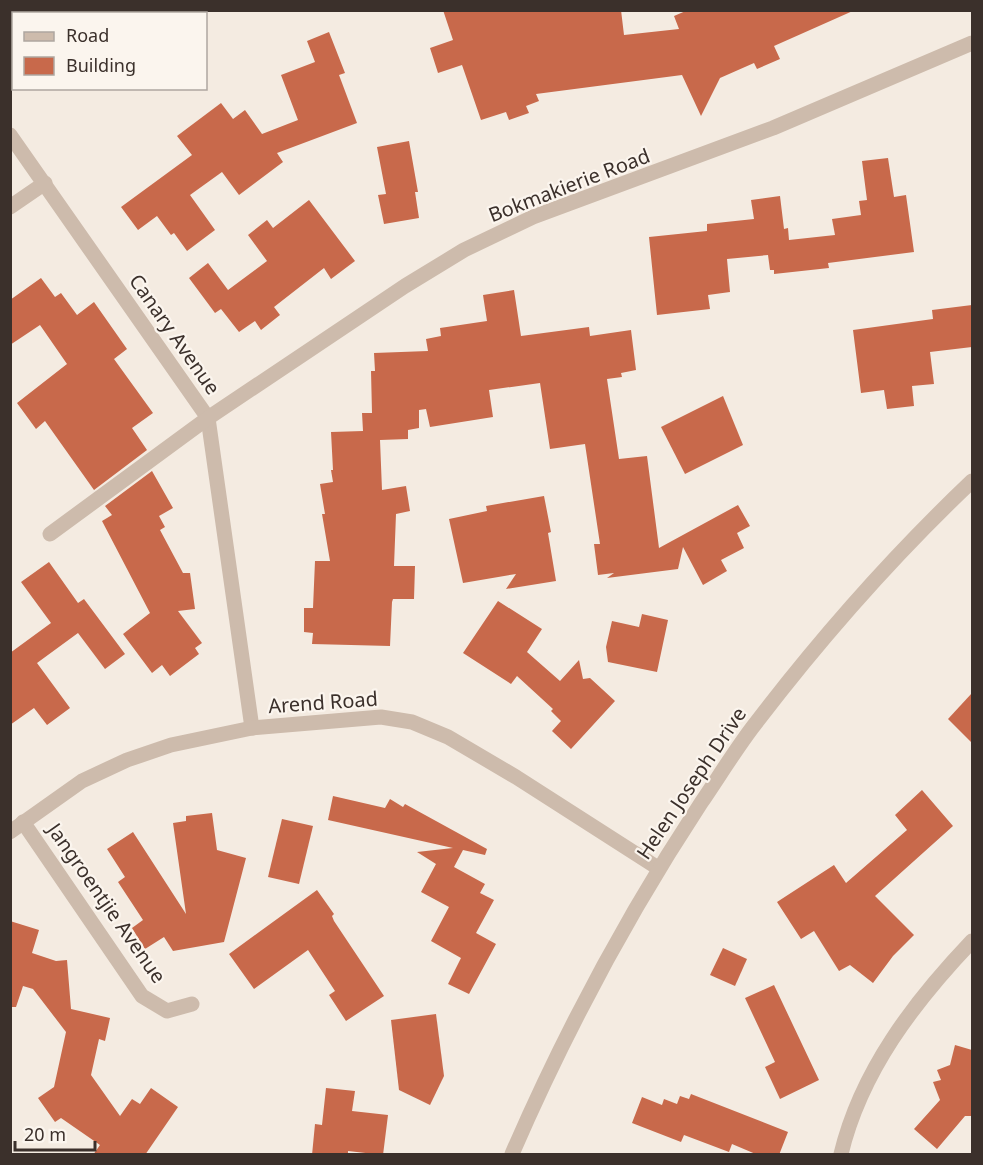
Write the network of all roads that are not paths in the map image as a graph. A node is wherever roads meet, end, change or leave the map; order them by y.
1 (972, 43) edge
2 (10, 135) edge
3 (45, 183) junction
4 (10, 207) edge
5 (208, 418) junction
6 (972, 481) edge
7 (50, 534) dead end
8 (252, 728) junction
9 (23, 822) junction
10 (10, 832) edge
11 (658, 868) junction
12 (972, 941) edge
13 (192, 1004) dead end
14 (512, 1155) edge
15 (841, 1155) edge

1 - 5 street, Bokmakierie Road
2 - 3 street, Canary Avenue
3 - 4 street
3 - 5 street, Canary Avenue
5 - 7 street, Bokmakierie Road
5 - 8 street, Canary Avenue
6 - 11 street, Helen Joseph Drive
8 - 9 street, Arend Road
8 - 11 street, Arend Road
9 - 10 street, Arend Road
9 - 13 street, Jangroentjie Avenue
11 - 14 street, Helen Joseph Drive
12 - 15 street

